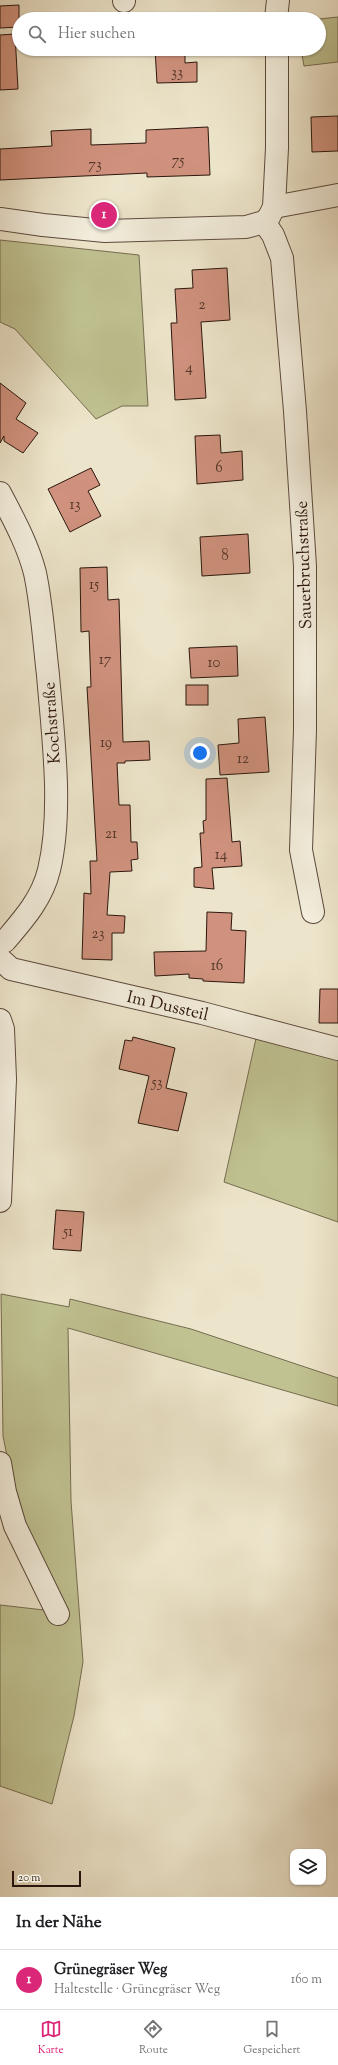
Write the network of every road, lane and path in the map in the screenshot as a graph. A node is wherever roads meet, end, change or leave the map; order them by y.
1 (278, 0) edge
2 (277, 12) edge
3 (276, 56) edge
4 (338, 195) edge
5 (269, 215) junction
6 (0, 218) edge
7 (0, 493) edge
8 (313, 912) dead end
9 (0, 944) edge
10 (0, 959) edge
11 (0, 1020) edge
12 (338, 1049) edge
13 (0, 1200) edge
14 (0, 1463) edge
15 (58, 1614) dead end

1 - 2 street
3 - 5 street
4 - 5 street
5 - 6 street
5 - 8 street, Sauerbruchstraße
7 - 9 street, Kochstraße
10 - 12 street, Im Dussteil
11 - 13 street
14 - 15 street

